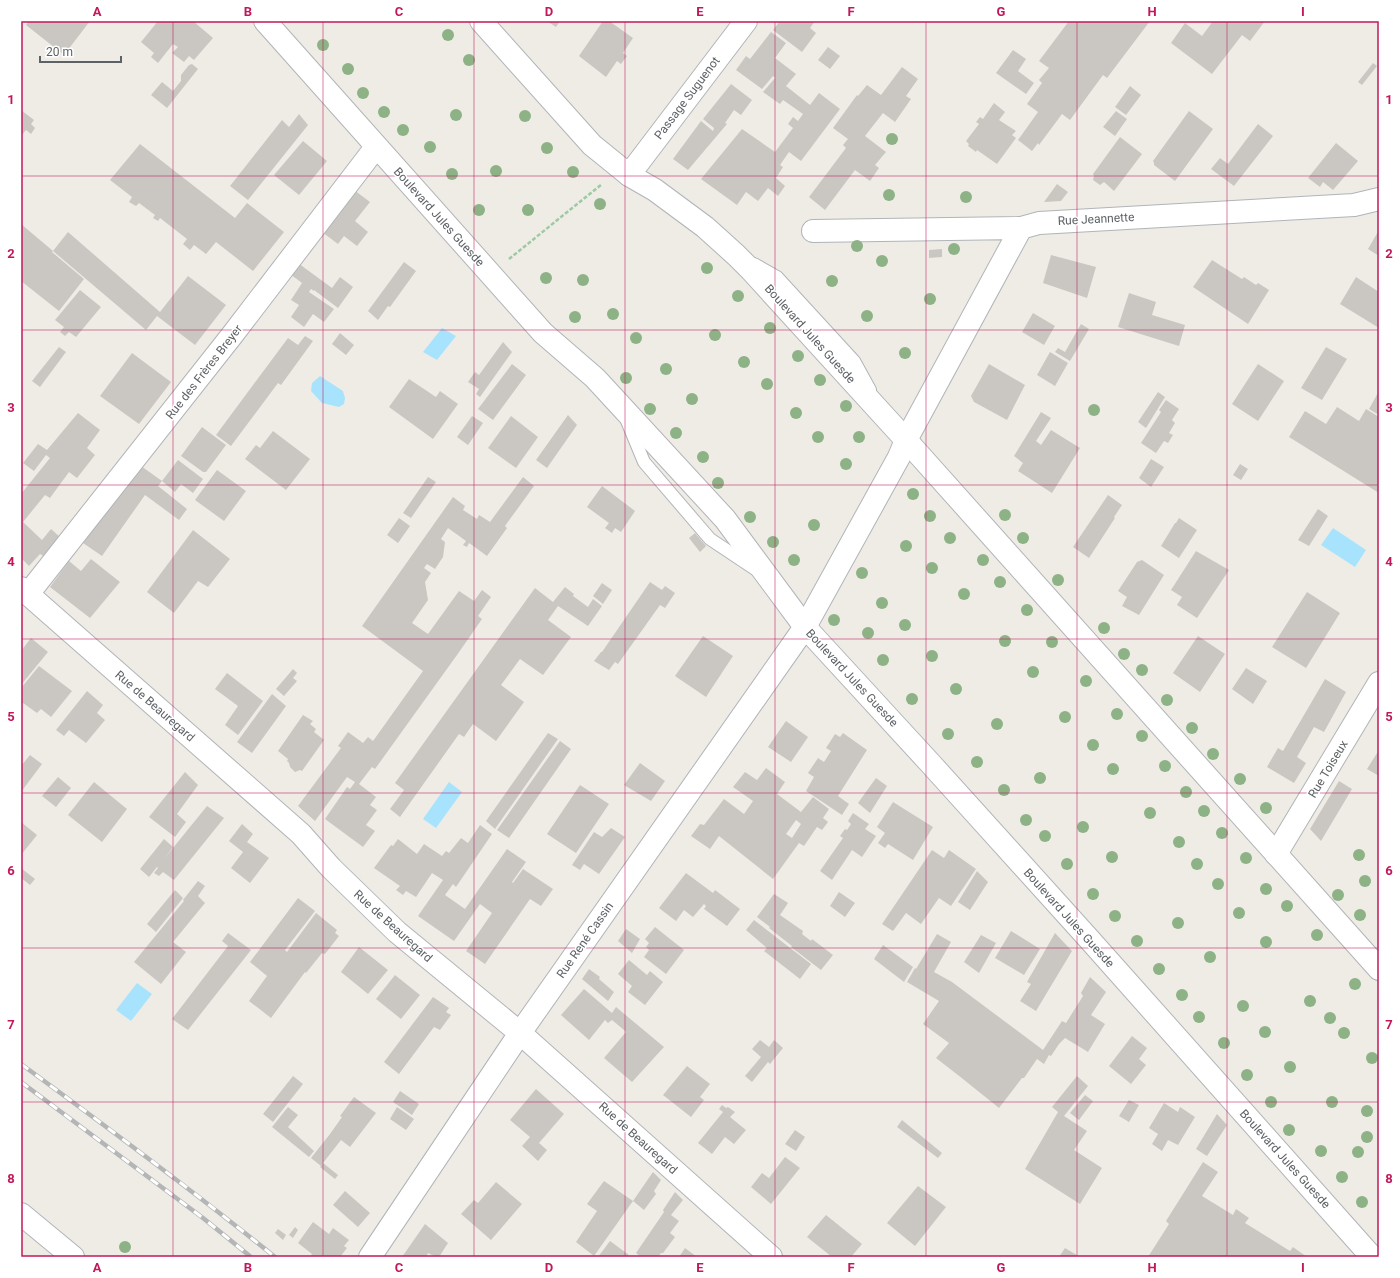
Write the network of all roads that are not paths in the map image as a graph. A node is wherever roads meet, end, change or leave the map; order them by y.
1 (265, 21) edge
2 (481, 21) edge
3 (746, 21) edge
4 (376, 146) junction
5 (629, 175) junction
6 (1379, 199) edge
7 (1021, 228) junction
8 (812, 231) dead end
9 (906, 440) junction
10 (25, 591) edge
11 (804, 627) junction
12 (1379, 683) edge
13 (1276, 854) junction
14 (1379, 969) edge
15 (520, 1033) junction
16 (21, 1214) edge
17 (73, 1257) edge
18 (370, 1257) edge
19 (771, 1257) edge
20 (1372, 1257) edge

1 - 4 street, Boulevard Jules Guesde
2 - 5 street, Boulevard Jules Guesde
3 - 5 street, Passage Suguenot
4 - 10 street, Rue des Frères Breyer
4 - 11 street, Boulevard Jules Guesde
5 - 9 street, Boulevard Jules Guesde
6 - 7 street, Rue Jeannette
7 - 8 street, Rue Jeannette
7 - 9 street, Rue René Cassin
9 - 11 street, Rue René Cassin
9 - 13 street, Boulevard Jules Guesde
10 - 15 street, Rue de Beauregard
11 - 15 street, Rue René Cassin
11 - 20 street, Boulevard Jules Guesde
12 - 13 street, Rue Toiseux
13 - 14 street, Boulevard Jules Guesde
15 - 18 street, Rue René Cassin
15 - 19 street, Rue de Beauregard
16 - 17 street

